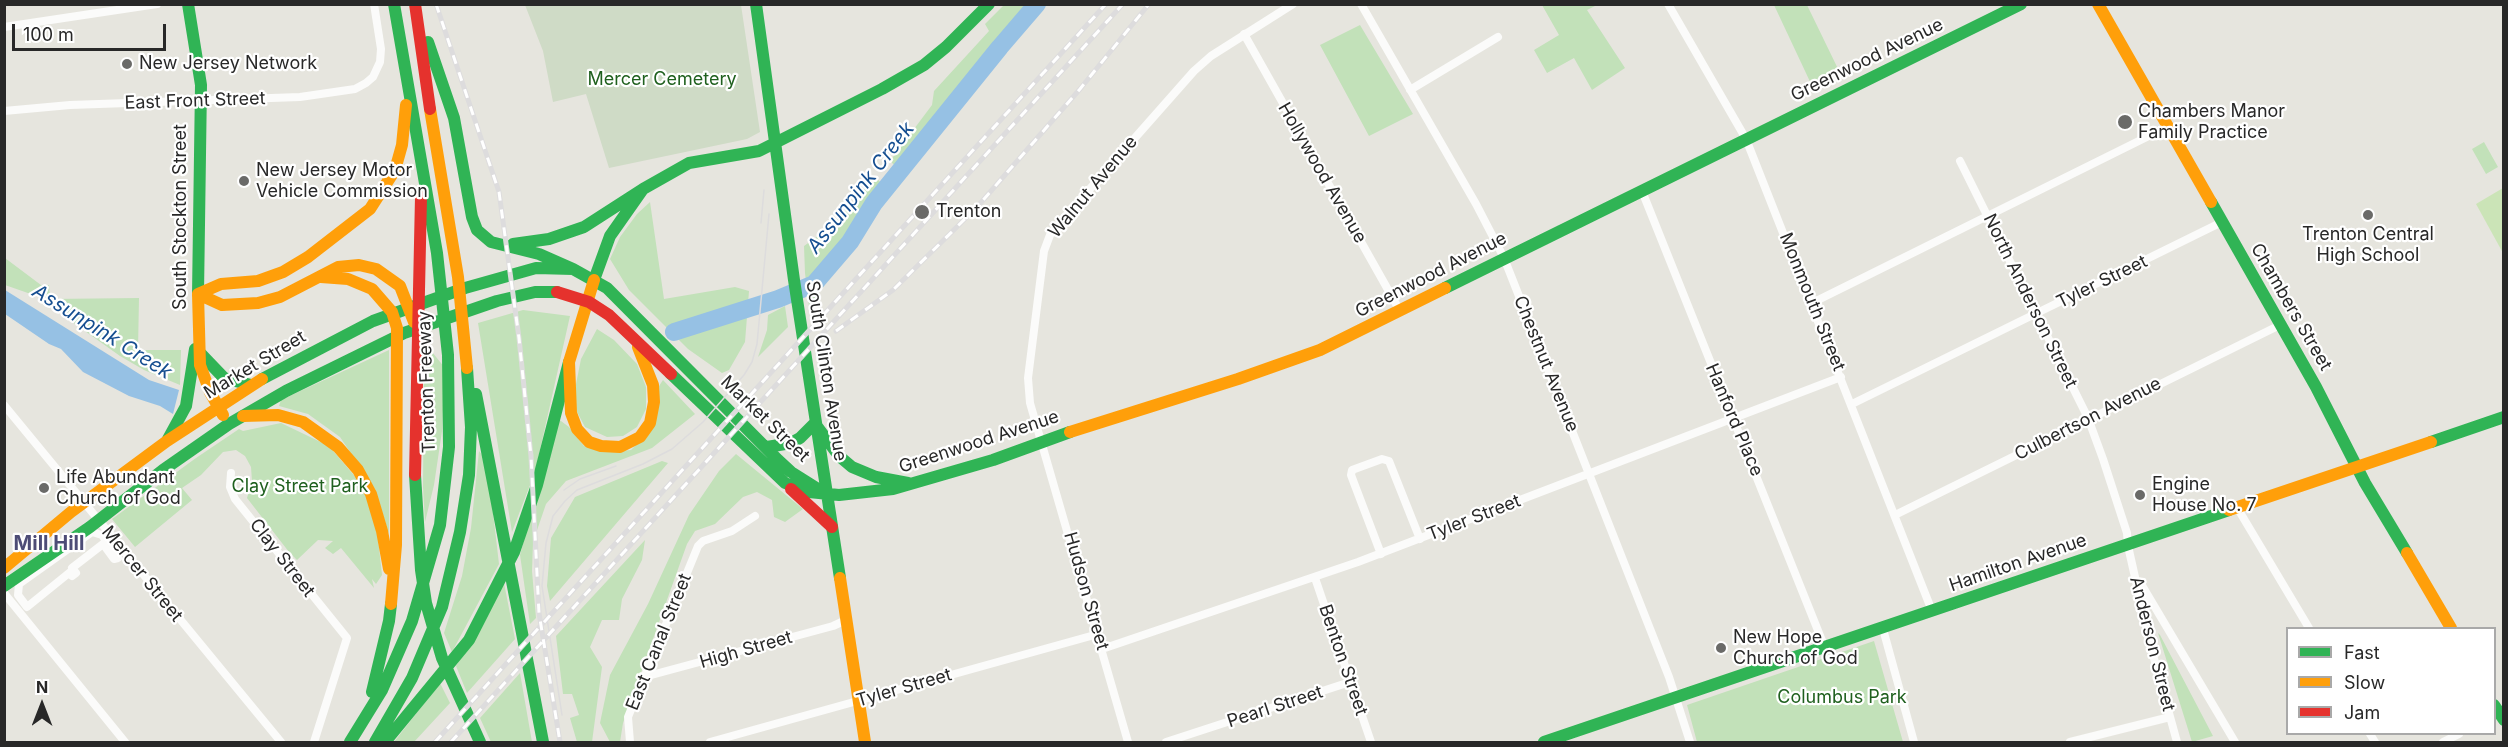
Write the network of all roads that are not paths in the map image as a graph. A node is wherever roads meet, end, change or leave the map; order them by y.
1 (157, 4) edge
2 (188, 4) edge
3 (374, 4) edge
4 (394, 4) edge
5 (416, 4) edge
6 (756, 4) edge
7 (989, 4) edge
8 (1293, 4) edge
9 (1360, 4) edge
10 (1668, 4) edge
11 (2020, 4) edge
12 (2098, 4) edge
13 (4, 27) edge
14 (1244, 34) junction
15 (1498, 37) dead end
16 (407, 80) junction
17 (1410, 90) junction
18 (200, 100) junction
19 (4, 111) edge
20 (2167, 127) junction
21 (1746, 139) junction
22 (776, 143) junction
23 (1960, 160) dead end
24 (422, 167) junction
25 (643, 189) junction
26 (1642, 191) junction
27 (1988, 216) junction
28 (2222, 222) junction
29 (494, 243) junction
30 (1504, 258) junction
31 (573, 269) junction
32 (321, 277) junction
33 (594, 280) junction
34 (198, 294) junction
35 (589, 302) junction
36 (1812, 303) junction
37 (1400, 310) junction
38 (2036, 314) junction
39 (2280, 325) junction
40 (417, 333) junction
41 (198, 335) junction
42 (635, 339) junction
43 (466, 344) junction
44 (198, 350) junction
45 (569, 362) junction
46 (1841, 377) junction
47 (251, 385) junction
48 (1852, 404) junction
49 (4, 405) edge
50 (218, 407) junction
51 (243, 416) junction
52 (2504, 417) edge
53 (1733, 418) junction
54 (2088, 418) junction
55 (816, 423) junction
56 (229, 424) junction
57 (167, 441) junction
58 (1042, 441) junction
59 (767, 447) junction
60 (2358, 468) junction
61 (231, 473) dead end
62 (1590, 473) junction
63 (785, 483) junction
64 (910, 483) junction
65 (827, 494) junction
66 (84, 503) junction
67 (2238, 508) junction
68 (1896, 515) junction
69 (755, 516) dead end
70 (98, 520) junction
71 (832, 528) junction
72 (1420, 539) junction
73 (106, 541) joint
74 (2128, 546) junction
75 (1381, 554) junction
76 (4, 568) edge
77 (2135, 574) junction
78 (1315, 578) junction
79 (4, 586) edge
80 (392, 589) junction
81 (4, 593) edge
82 (1932, 611) junction
83 (846, 620) junction
84 (2308, 627) edge
85 (2450, 627) edge
86 (1883, 629) junction
87 (1098, 634) junction
88 (1824, 648) junction
89 (1102, 649) junction
90 (645, 677) junction
91 (1350, 682) junction
92 (1676, 699) junction
93 (859, 701) junction
94 (2170, 717) junction
95 (359, 730) junction
96 (2457, 735) edge
97 (125, 742) edge
98 (280, 742) edge
99 (314, 742) edge
100 (350, 742) edge
101 (375, 742) edge
102 (385, 742) edge
103 (480, 742) edge
104 (543, 742) edge
105 (630, 742) edge
106 (710, 742) edge
107 (865, 742) edge
108 (1128, 742) edge
109 (1166, 742) edge
110 (1371, 742) edge
111 (1544, 742) edge
112 (1690, 742) edge
113 (1914, 742) edge
114 (2070, 742) edge
115 (2177, 742) edge
116 (2235, 742) edge
117 (2443, 742) edge

1 - 13 street
2 - 18 main road, South Stockton Street
3 - 18 street, East Front Street
4 - 16 main road, Trenton Freeway
5 - 29 main road
5 - 43 main road, Trenton Freeway
6 - 22 main road, South Clinton Avenue
7 - 22 main road
8 - 14 street, Walnut Avenue
9 - 17 street, Chestnut Avenue
10 - 21 street, Monmouth Street
11 - 21 main road, Greenwood Avenue
12 - 20 main road, Chambers Street
14 - 37 street, Hollywood Avenue
14 - 58 street, Walnut Avenue
15 - 17 street
16 - 24 main road, Trenton Freeway
16 - 34 main road
17 - 30 street, Chestnut Avenue
18 - 19 street, East Front Street
18 - 34 main road, South Stockton Street
20 - 27 street
20 - 28 main road, Chambers Street
21 - 26 main road, Greenwood Avenue
21 - 36 street, Monmouth Street
22 - 25 main road
22 - 55 main road, South Clinton Avenue
23 - 27 street, North Anderson Street
24 - 40 main road
24 - 95 main road, Trenton Freeway
25 - 29 main road
25 - 33 main road
26 - 30 main road, Greenwood Avenue
26 - 53 street, Hanford Place
27 - 36 street
27 - 38 street, North Anderson Street
28 - 38 street, Tyler Street
28 - 39 main road, Chambers Street
29 - 31 main road
30 - 37 main road, Greenwood Avenue
30 - 62 street, Chestnut Avenue
31 - 33 main road, Market Street
31 - 47 main road, Market Street
32 - 34 main road
32 - 40 main road
32 - 80 main road
33 - 35 main road
33 - 59 main road, Market Street
34 - 41 main road, South Stockton Street
35 - 42 main road, Market Street
35 - 45 main road
35 - 51 main road, Market Street
36 - 46 street, Monmouth Street
37 - 58 main road, Greenwood Avenue
38 - 48 street, Tyler Street
38 - 54 street, North Anderson Street
39 - 54 street, Culbertson Avenue
39 - 60 main road, Chambers Street
40 - 103 main road
41 - 44 main road, South Stockton Street
41 - 57 main road
42 - 45 main road
42 - 63 main road, Market Street
43 - 101 main road, Trenton Freeway
43 - 104 main road
44 - 47 main road
44 - 50 main road, South Stockton Street
45 - 102 main road
46 - 48 street, Monmouth Street
46 - 53 street, Tyler Street
47 - 50 main road, Market Street
48 - 68 street, Monmouth Street
49 - 66 street, Mercer Street
50 - 56 main road, South Stockton Street
50 - 57 main road, Market Street
51 - 56 main road, Market Street
51 - 80 main road
52 - 60 main road, Hamilton Avenue
53 - 62 street, Tyler Street
53 - 88 street, Hanford Place
54 - 68 street, Culbertson Avenue
54 - 74 street, North Anderson Street
55 - 59 main road
55 - 64 main road
55 - 65 main road, South Clinton Avenue
56 - 70 main road, Market Street
57 - 66 main road, Market Street
58 - 64 main road, Greenwood Avenue
58 - 87 street, Hudson Street
59 - 65 main road, Market Street
60 - 67 main road, Hamilton Avenue
60 - 85 main road, Chambers Street
61 - 99 street, Clay Street
62 - 72 street, Tyler Street
62 - 92 street, Chestnut Avenue
63 - 65 main road, Market Street
63 - 71 main road
64 - 65 main road, Greenwood Avenue
65 - 71 main road, South Clinton Avenue
66 - 70 street, Mercer Street
66 - 76 main road, Market Street
67 - 74 main road, Hamilton Avenue
67 - 84 street
68 - 82 street, Monmouth Street
69 - 90 street, East Canal Street
70 - 79 main road, Market Street
70 - 98 street, Mercer Street
71 - 83 main road, South Clinton Avenue
72 - 75 street, Tyler Street
72 - 75 street
73 - 73 street
74 - 77 street, Anderson Street
74 - 82 main road, Hamilton Avenue
75 - 78 street, Tyler Street
77 - 94 street, Anderson Street
77 - 116 street
78 - 89 street, Tyler Street
78 - 91 street, Benton Street
80 - 95 main road
81 - 97 street
82 - 86 main road, Hamilton Avenue
83 - 90 street, High Street
83 - 93 main road, South Clinton Avenue
86 - 88 main road, Hamilton Avenue
86 - 113 street
87 - 89 street, Hudson Street
87 - 93 street, Tyler Street
88 - 92 main road, Hamilton Avenue
89 - 108 street, Hudson Street
90 - 105 street, East Canal Street
91 - 109 street, Pearl Street
91 - 110 street, Benton Street
92 - 111 main road, Hamilton Avenue
92 - 112 street, Chestnut Avenue
93 - 106 street, Tyler Street
93 - 107 main road, South Clinton Avenue
94 - 114 street
94 - 115 street, Anderson Street
95 - 100 main road, Trenton Freeway
96 - 117 street

